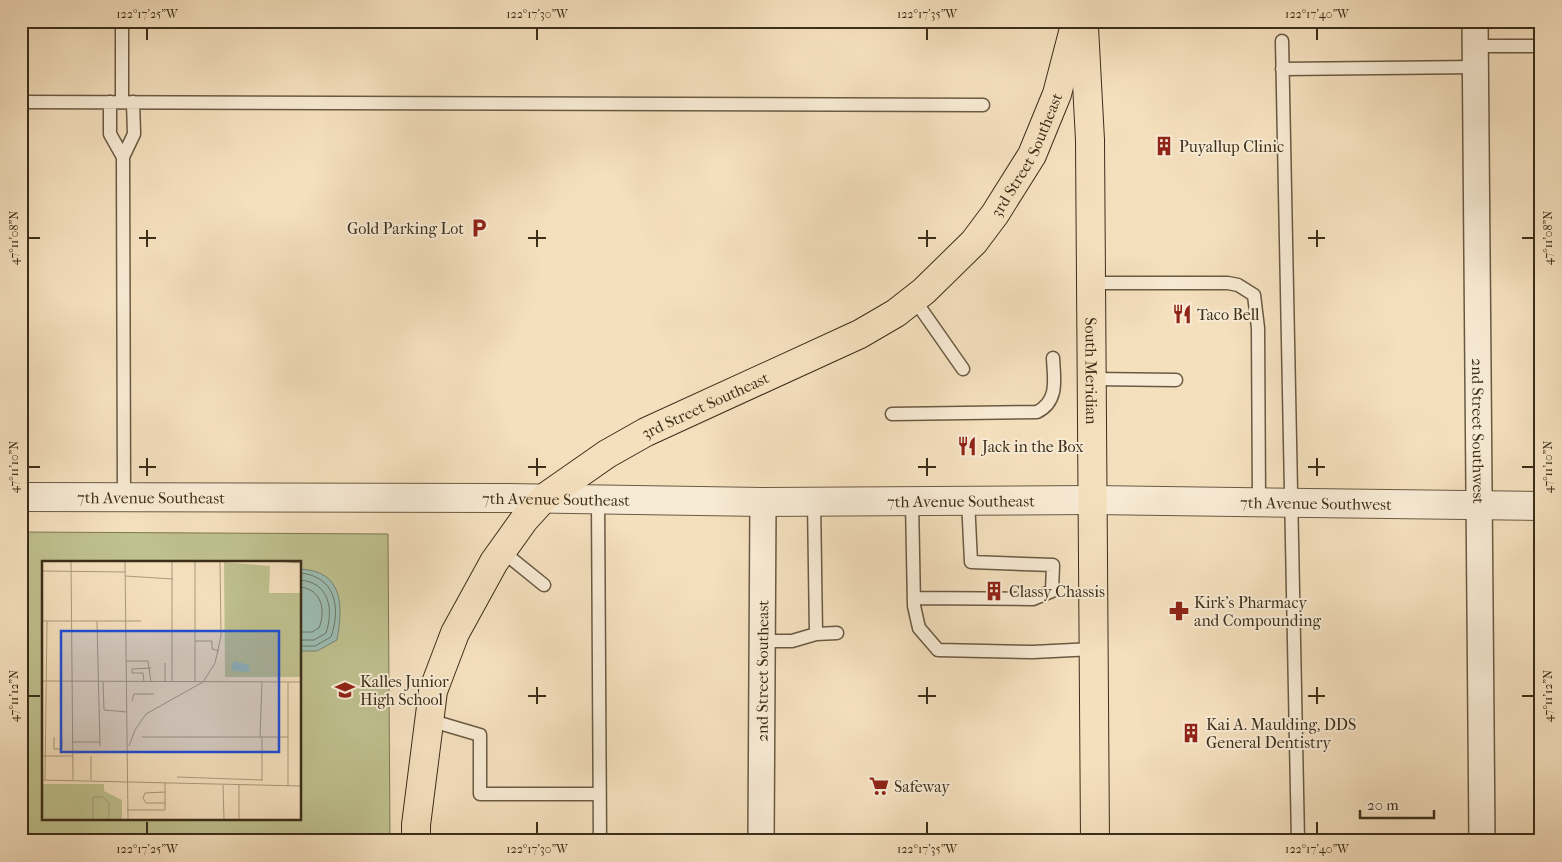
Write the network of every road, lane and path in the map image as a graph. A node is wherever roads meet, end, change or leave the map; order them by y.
1 (122, 21) edge
2 (1076, 21) edge
3 (1084, 21) edge
4 (1282, 41) dead end
5 (1475, 45) edge
6 (1541, 46) edge
7 (1282, 69) junction
8 (21, 102) edge
9 (122, 102) junction
10 (982, 105) dead end
11 (122, 158) junction
12 (1090, 283) junction
13 (914, 299) junction
14 (1053, 358) dead end
15 (963, 369) dead end
16 (1092, 379) junction
17 (1176, 380) dead end
18 (892, 414) dead end
19 (21, 497) edge
20 (124, 497) junction
21 (544, 498) junction
22 (598, 499) junction
23 (968, 500) junction
24 (1092, 500) junction
25 (814, 501) junction
26 (912, 501) junction
27 (762, 502) junction
28 (1259, 502) junction
29 (1292, 503) junction
30 (1479, 505) junction
31 (1541, 506) edge
32 (502, 551) junction
33 (544, 585) dead end
34 (914, 598) junction
35 (837, 633) dead end
36 (816, 634) junction
37 (762, 641) junction
38 (1093, 649) junction
39 (430, 720) junction
40 (599, 794) junction
41 (416, 841) edge
42 (600, 841) edge
43 (762, 841) edge
44 (1095, 841) edge
45 (1298, 841) edge
46 (1482, 841) edge

1 - 9 lane
2 - 13 main road, 3rd Street Southeast
3 - 12 main road, South Meridian
4 - 7 lane
5 - 6 lane
5 - 7 lane
5 - 30 street, 2nd Street Southwest
7 - 29 lane
8 - 9 lane
9 - 10 lane
9 - 11 lane
9 - 11 lane
11 - 20 lane
12 - 16 main road, South Meridian
12 - 28 lane
13 - 15 lane
13 - 21 main road, 3rd Street Southeast
14 - 18 lane
16 - 17 lane
16 - 24 main road, South Meridian
19 - 20 street, 7th Avenue Southeast
20 - 21 street, 7th Avenue Southeast
21 - 22 street, 7th Avenue Southeast
21 - 32 main road, 3rd Street Southeast
22 - 27 street, 7th Avenue Southeast
22 - 40 lane
23 - 24 street, 7th Avenue Southeast
23 - 26 street, 7th Avenue Southeast
23 - 34 lane
24 - 28 street, 7th Avenue Southwest
24 - 38 main road, South Meridian
25 - 26 street, 7th Avenue Southeast
25 - 27 street, 7th Avenue Southeast
25 - 36 lane
26 - 34 lane
27 - 37 street, 2nd Street Southeast
28 - 29 street, 7th Avenue Southwest
29 - 30 street, 7th Avenue Southwest
29 - 45 lane
30 - 31 street, 7th Avenue Southwest
30 - 46 street, 2nd Street Southwest
32 - 33 lane
32 - 39 main road, 3rd Street Southeast
34 - 38 lane
35 - 36 lane
36 - 37 lane
37 - 43 street, 2nd Street Southeast
38 - 44 main road, South Meridian
39 - 40 lane
39 - 41 main road, 3rd Street Southeast
40 - 42 lane

